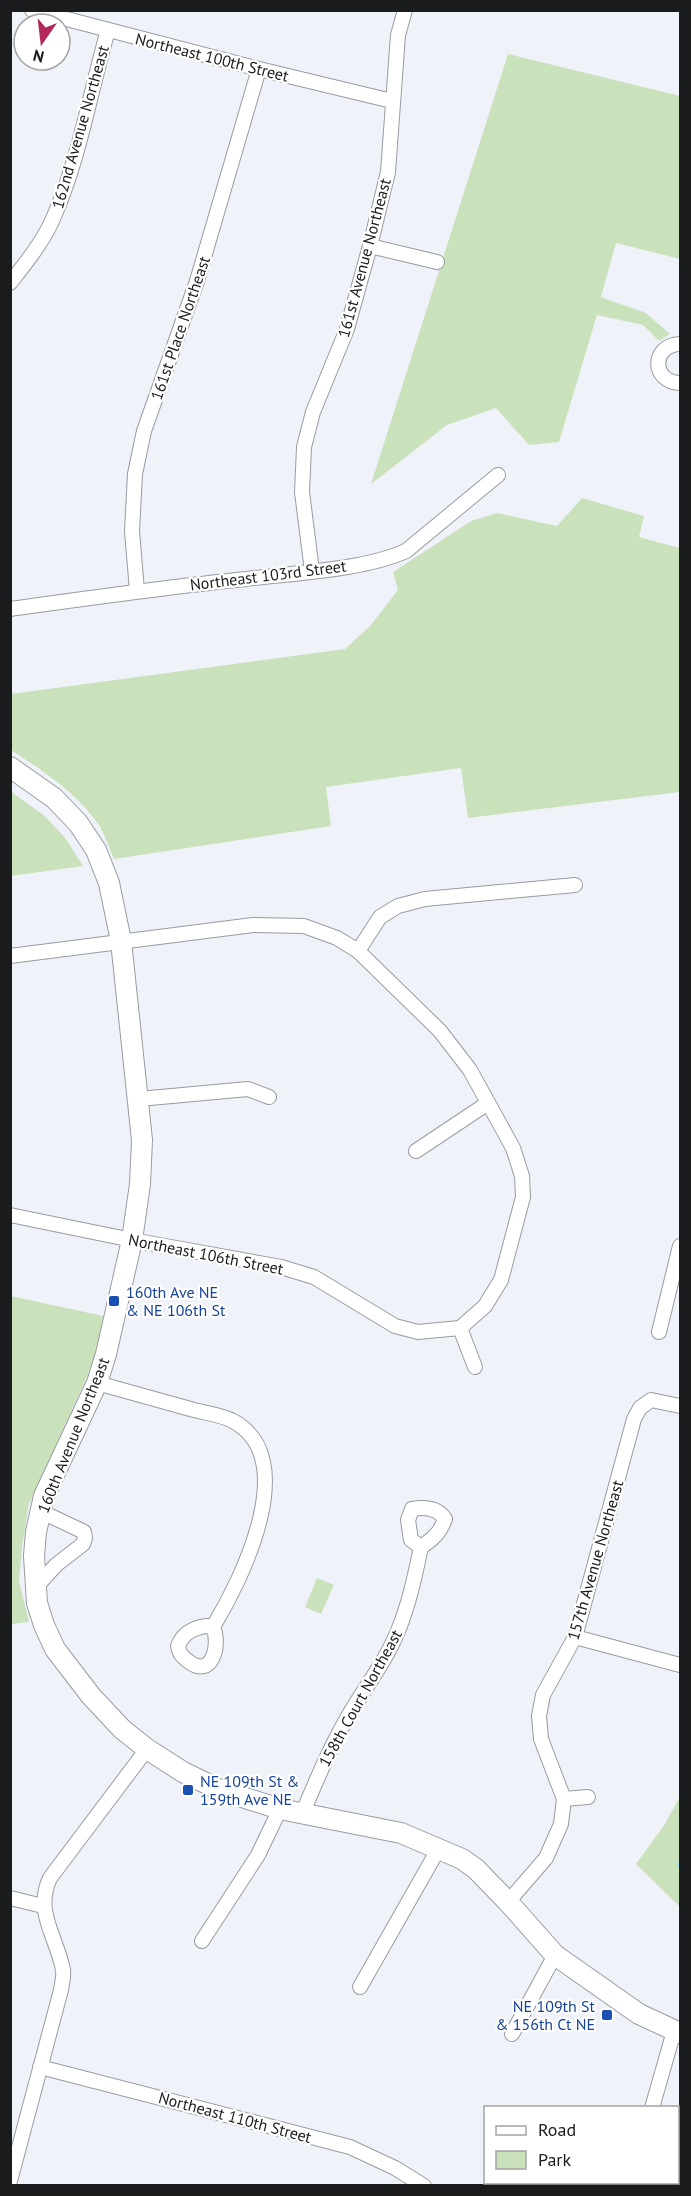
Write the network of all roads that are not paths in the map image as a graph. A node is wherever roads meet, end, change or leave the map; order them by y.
1 (32, 10) edge
2 (405, 10) edge
3 (108, 30) junction
4 (259, 69) junction
5 (392, 101) junction
6 (370, 246) junction
7 (437, 262) dead end
8 (10, 283) edge
9 (681, 344) edge
10 (681, 383) edge
11 (498, 475) dead end
12 (312, 571) junction
13 (137, 591) junction
14 (10, 609) edge
15 (10, 767) edge
16 (575, 885) dead end
17 (121, 941) junction
18 (358, 951) junction
19 (10, 956) edge
20 (269, 1097) dead end
21 (139, 1099) junction
22 (488, 1103) junction
23 (416, 1151) dead end
24 (10, 1215) edge
25 (132, 1240) junction
26 (680, 1253) edge
27 (460, 1328) junction
28 (659, 1332) dead end
29 (475, 1367) dead end
30 (97, 1383) junction
31 (681, 1406) edge
32 (40, 1511) junction
33 (421, 1547) dead end
34 (36, 1587) junction
35 (213, 1627) dead end
36 (575, 1637) junction
37 (681, 1665) edge
38 (147, 1749) junction
39 (588, 1797) dead end
40 (564, 1799) junction
41 (280, 1809) junction
42 (303, 1812) junction
43 (440, 1848) junction
44 (10, 1898) edge
45 (508, 1902) junction
46 (43, 1906) junction
47 (202, 1941) dead end
48 (555, 1955) junction
49 (360, 1987) dead end
50 (677, 2032) edge
51 (512, 2034) dead end
52 (40, 2067) junction
53 (653, 2106) edge
54 (10, 2181) edge
55 (424, 2186) edge

1 - 3 street, Northeast 100th Street
2 - 5 street, 161st Avenue Northeast
3 - 4 street, Northeast 100th Street
3 - 8 street, 162nd Avenue Northeast
4 - 5 street, Northeast 100th Street
4 - 13 street, 161st Place Northeast
5 - 6 street, 161st Avenue Northeast
6 - 7 street
6 - 12 street, 161st Avenue Northeast
9 - 10 street
11 - 12 street, Northeast 103rd Street
12 - 13 street, Northeast 103rd Street
13 - 14 street, Northeast 103rd Street
15 - 17 street, 160th Avenue Northeast
16 - 18 street
17 - 18 street
17 - 19 street
17 - 21 street, 160th Avenue Northeast
18 - 22 street
20 - 21 street
21 - 25 street, 160th Avenue Northeast
22 - 23 street
22 - 27 street
24 - 25 street, Northeast 106th Street
25 - 27 street, Northeast 106th Street
25 - 30 street, 160th Avenue Northeast
26 - 28 street
27 - 29 street
30 - 32 street, 160th Avenue Northeast
30 - 35 street
31 - 36 street, 157th Avenue Northeast
32 - 34 street, 160th Avenue Northeast
32 - 34 street
33 - 42 street, 158th Court Northeast
34 - 38 street, 160th Avenue Northeast
36 - 37 street
36 - 40 street, 157th Avenue Northeast
38 - 41 street, 160th Avenue Northeast
38 - 46 street
39 - 40 street
40 - 45 street
41 - 42 street, 160th Avenue Northeast
41 - 47 street
42 - 43 street, 160th Avenue Northeast
43 - 45 street, 160th Avenue Northeast
43 - 49 street
44 - 46 street
45 - 48 street, 160th Avenue Northeast
46 - 52 street
48 - 50 street, 160th Avenue Northeast
48 - 51 street
50 - 53 street
52 - 54 street
52 - 55 street, Northeast 110th Street

